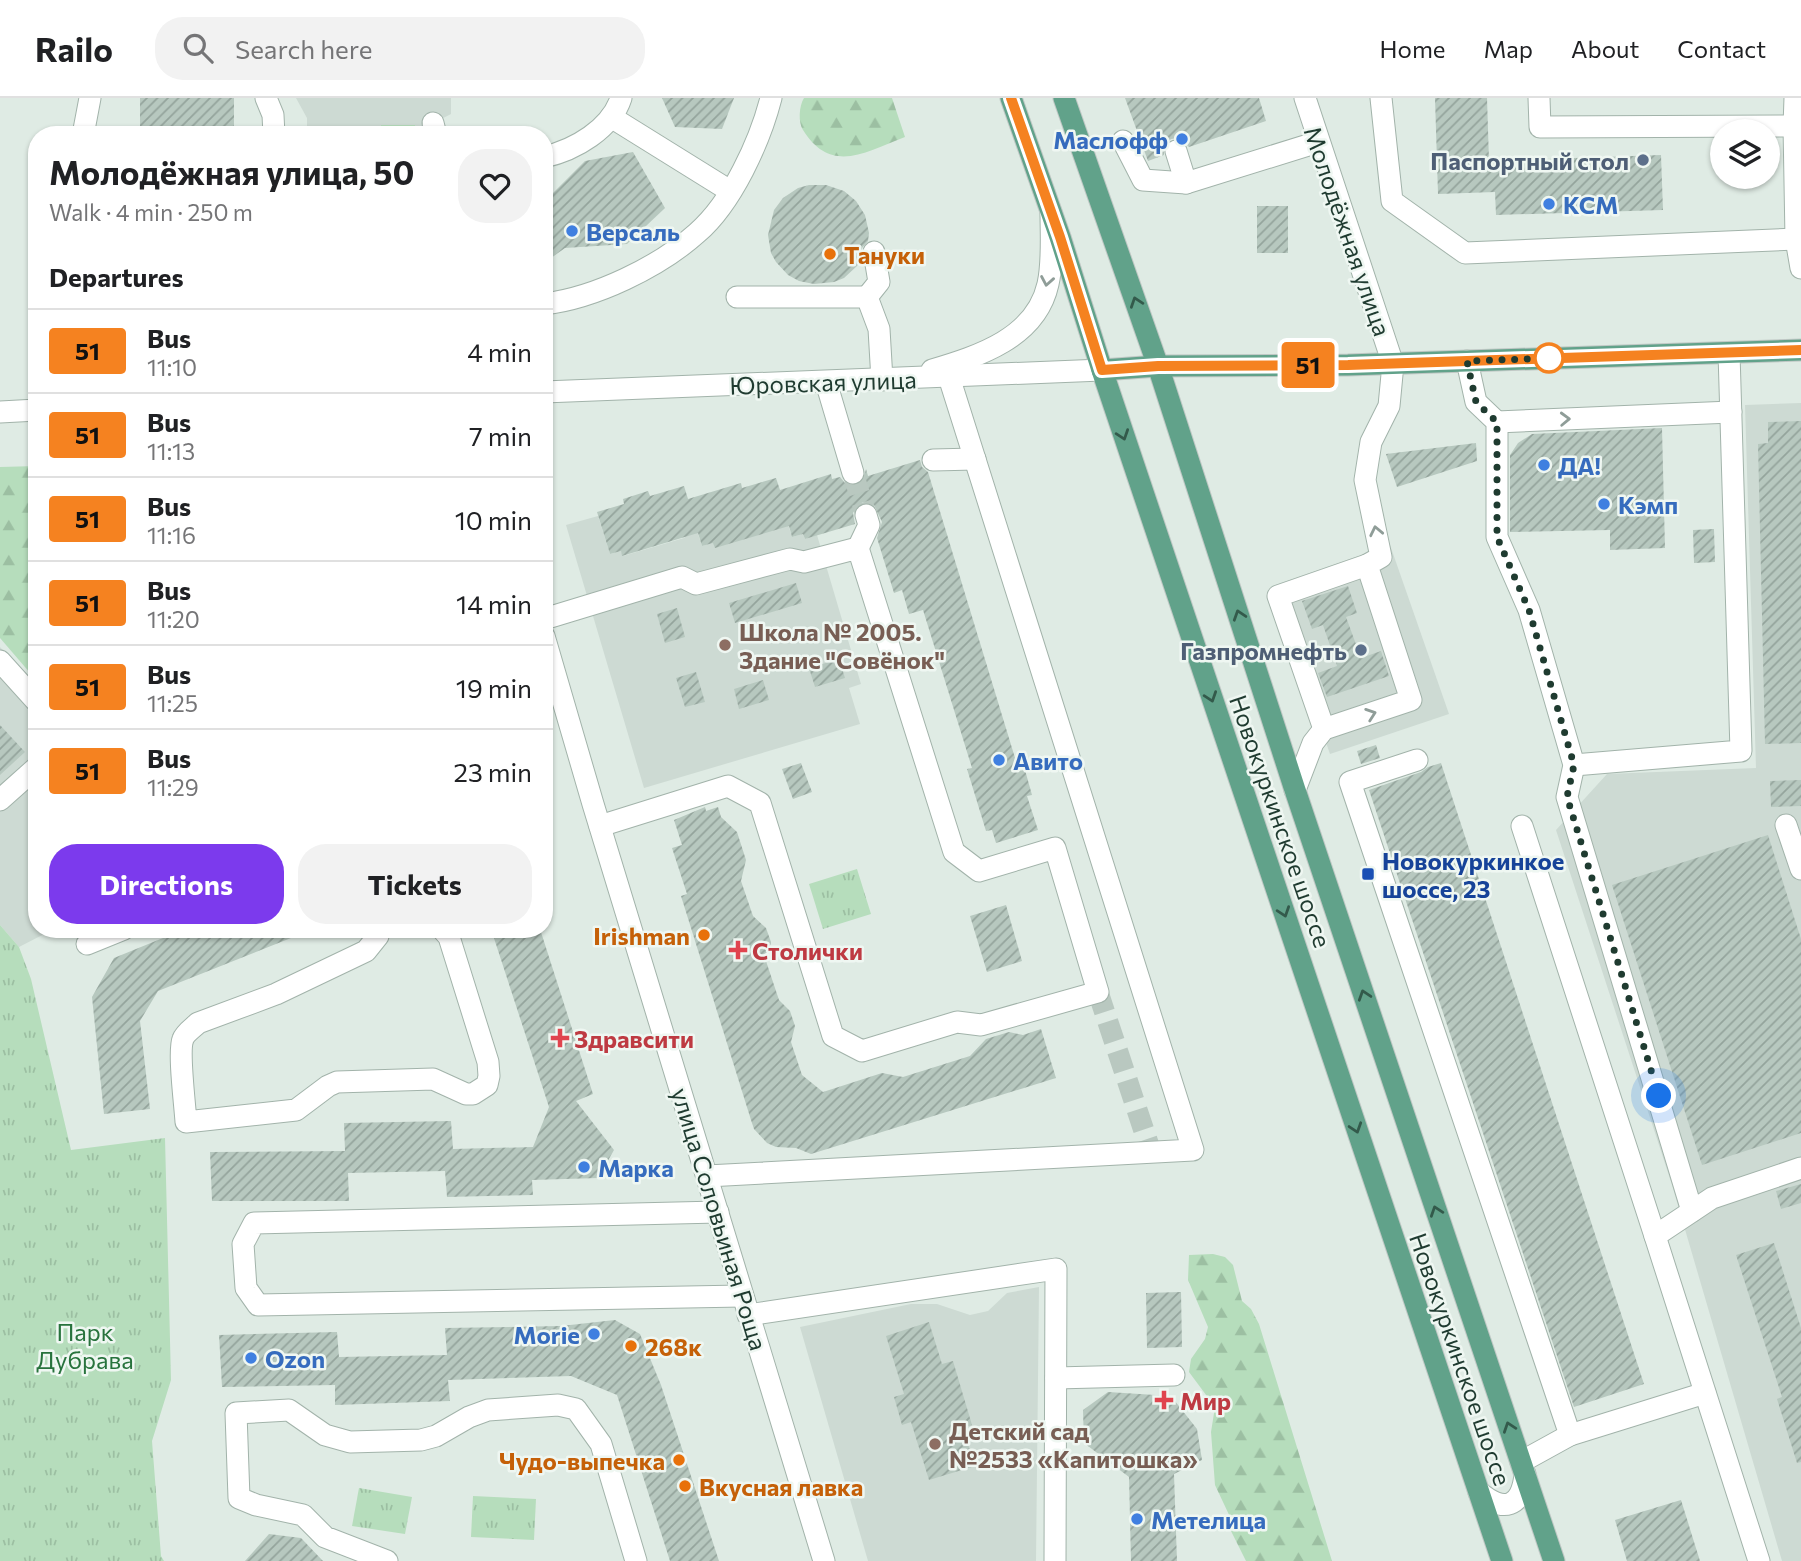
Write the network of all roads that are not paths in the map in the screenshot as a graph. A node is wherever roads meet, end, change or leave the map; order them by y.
1 (90, 98) edge
2 (266, 98) edge
3 (771, 98) edge
4 (1011, 98) edge
5 (1064, 98) edge
6 (1304, 98) edge
7 (1381, 98) edge
8 (1539, 98) edge
9 (1796, 98) edge
10 (616, 107) edge
11 (85, 126) edge
12 (274, 126) edge
13 (1794, 126) junction
14 (1123, 141) dead end
15 (1318, 142) junction
16 (1176, 151) dead end
17 (553, 153) edge
18 (1186, 183) junction
19 (730, 191) junction
20 (1051, 213) junction
21 (1796, 239) junction
22 (874, 252) dead end
23 (1801, 268) edge
24 (737, 297) dead end
25 (867, 297) junction
26 (553, 303) edge
27 (1801, 350) edge
28 (1729, 353) junction
29 (1467, 361) junction
30 (1393, 363) junction
31 (1158, 366) junction
32 (1102, 370) junction
33 (949, 377) junction
34 (893, 379) junction
35 (826, 382) junction
36 (553, 392) edge
37 (28, 410) edge
38 (0, 412) edge
39 (1731, 412) junction
40 (1497, 422) junction
41 (975, 459) junction
42 (933, 460) dead end
43 (853, 473) tunnel mouth
44 (866, 515) tunnel mouth
45 (858, 548) junction
46 (1367, 565) junction
47 (553, 616) edge
48 (0, 661) edge
49 (28, 692) edge
50 (553, 694) edge
51 (1324, 729) junction
52 (1417, 760) dead end
53 (1574, 765) junction
54 (28, 775) edge
55 (1295, 790) junction
56 (0, 800) edge
57 (1786, 825) dead end
58 (600, 826) junction
59 (1521, 826) dead end
60 (1801, 869) edge
61 (102, 938) edge
62 (376, 938) edge
63 (449, 938) edge
64 (87, 944) dead end
65 (1801, 1168) edge
66 (707, 1175) junction
67 (1692, 1211) junction
68 (718, 1212) junction
69 (1655, 1236) junction
70 (745, 1306) junction
71 (1174, 1375) dead end
72 (1056, 1378) junction
73 (1705, 1392) junction
74 (1570, 1435) junction
75 (1523, 1468) junction
76 (1479, 1492) junction
77 (387, 1561) edge
78 (636, 1561) edge
79 (824, 1561) edge
80 (1055, 1561) edge
81 (1502, 1561) edge
82 (1555, 1561) edge
83 (1759, 1561) edge

1 - 11 street
2 - 12 street
3 - 19 street
4 - 20 main road, Новокуркинское шоссе
31 -> 5 main road, Новокуркинское шоссе
6 - 15 street, Молодёжная улица
7 - 21 street
8 - 13 street
9 - 13 street
10 - 17 street
10 - 19 street
13 - 21 street
14 - 18 street
15 - 18 street
15 - 30 street, Молодёжная улица
16 - 18 street
19 - 26 street
20 - 32 main road, Новокуркинское шоссе
20 -> 34 street
21 - 23 street
22 - 25 street
24 - 25 street
25 - 34 street
27 - 28 main road
28 - 29 main road
28 - 39 street
29 - 30 main road
29 - 40 street
30 - 31 main road
46 -> 30 street
31 - 32 main road
55 -> 31 main road, Новокуркинское шоссе
32 - 33 street, Юровская улица
32 -> 76 main road, Новокуркинское шоссе
33 - 34 street, Юровская улица
33 - 41 street
34 - 35 street, Юровская улица
35 - 36 street, Юровская улица
35 - 43 street
37 - 38 street
40 -> 39 street
39 - 53 street
40 - 53 street
41 - 42 street
41 - 66 street
44 - 45 street
45 - 47 street
45 - 58 street
51 -> 46 street
46 - 51 street
48 - 49 street
50 - 58 street, улица Соловьиная Роща
51 - 55 street
52 - 74 street
53 - 67 street
54 - 56 street
75 -> 55 main road, Новокуркинское шоссе
57 - 60 street
58 - 66 street, улица Соловьиная Роща
59 - 69 street
61 - 64 street
62 - 63 street
65 - 67 street
66 - 68 street, улица Соловьиная Роща
67 - 69 street
68 - 70 street, улица Соловьиная Роща
68 - 70 street
69 - 73 street
70 - 72 street
70 - 79 street, улица Соловьиная Роща
71 - 72 street
72 - 80 street
73 - 74 street
73 - 83 street
74 - 75 street
75 - 76 street
75 - 82 main road, Новокуркинское шоссе
76 - 81 main road, Новокуркинское шоссе
77 - 78 street

